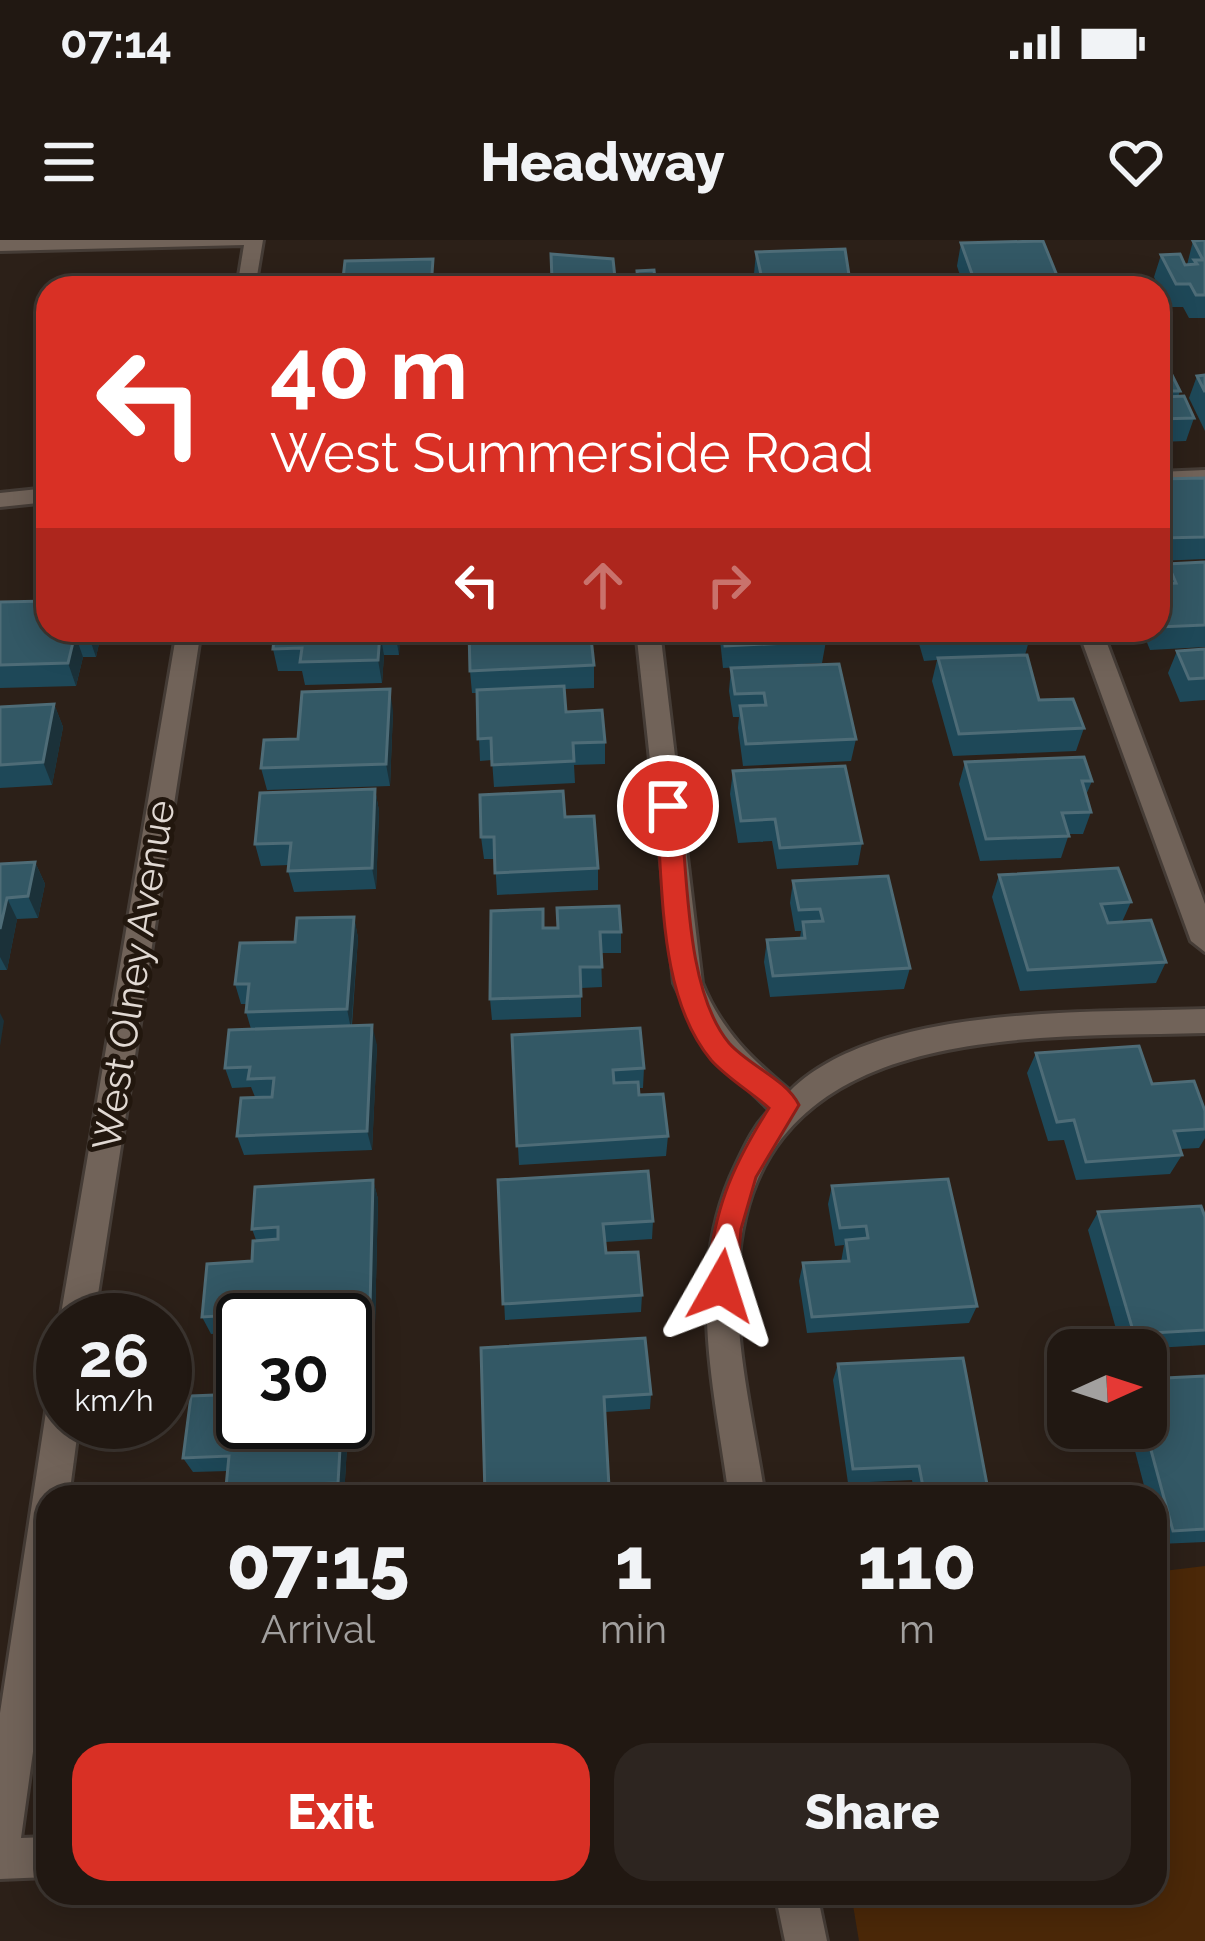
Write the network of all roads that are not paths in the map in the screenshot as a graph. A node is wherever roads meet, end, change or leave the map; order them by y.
1 (243, 240) edge
2 (254, 240) edge
3 (0, 245) edge
4 (248, 276) edge
5 (1205, 476) edge
6 (1170, 477) edge
7 (36, 496) edge
8 (0, 500) edge
9 (36, 515) edge
10 (0, 517) edge
11 (187, 642) edge
12 (649, 642) edge
13 (1094, 642) edge
14 (1205, 940) edge
15 (1205, 1021) edge
16 (786, 1105) junction
17 (81, 1293) edge
18 (58, 1449) edge
19 (53, 1485) edge
20 (746, 1485) edge
21 (36, 1598) edge
22 (0, 1846) edge
23 (36, 1858) edge
24 (0, 1859) edge
25 (798, 1905) edge
26 (806, 1941) edge

1 - 3 street
2 - 4 street
5 - 6 street
7 - 8 street
9 - 10 street
11 - 17 street, West Olney Avenue
12 - 16 street
13 - 14 street
15 - 16 street
16 - 20 street
18 - 19 street
21 - 22 street
23 - 24 street
25 - 26 street

